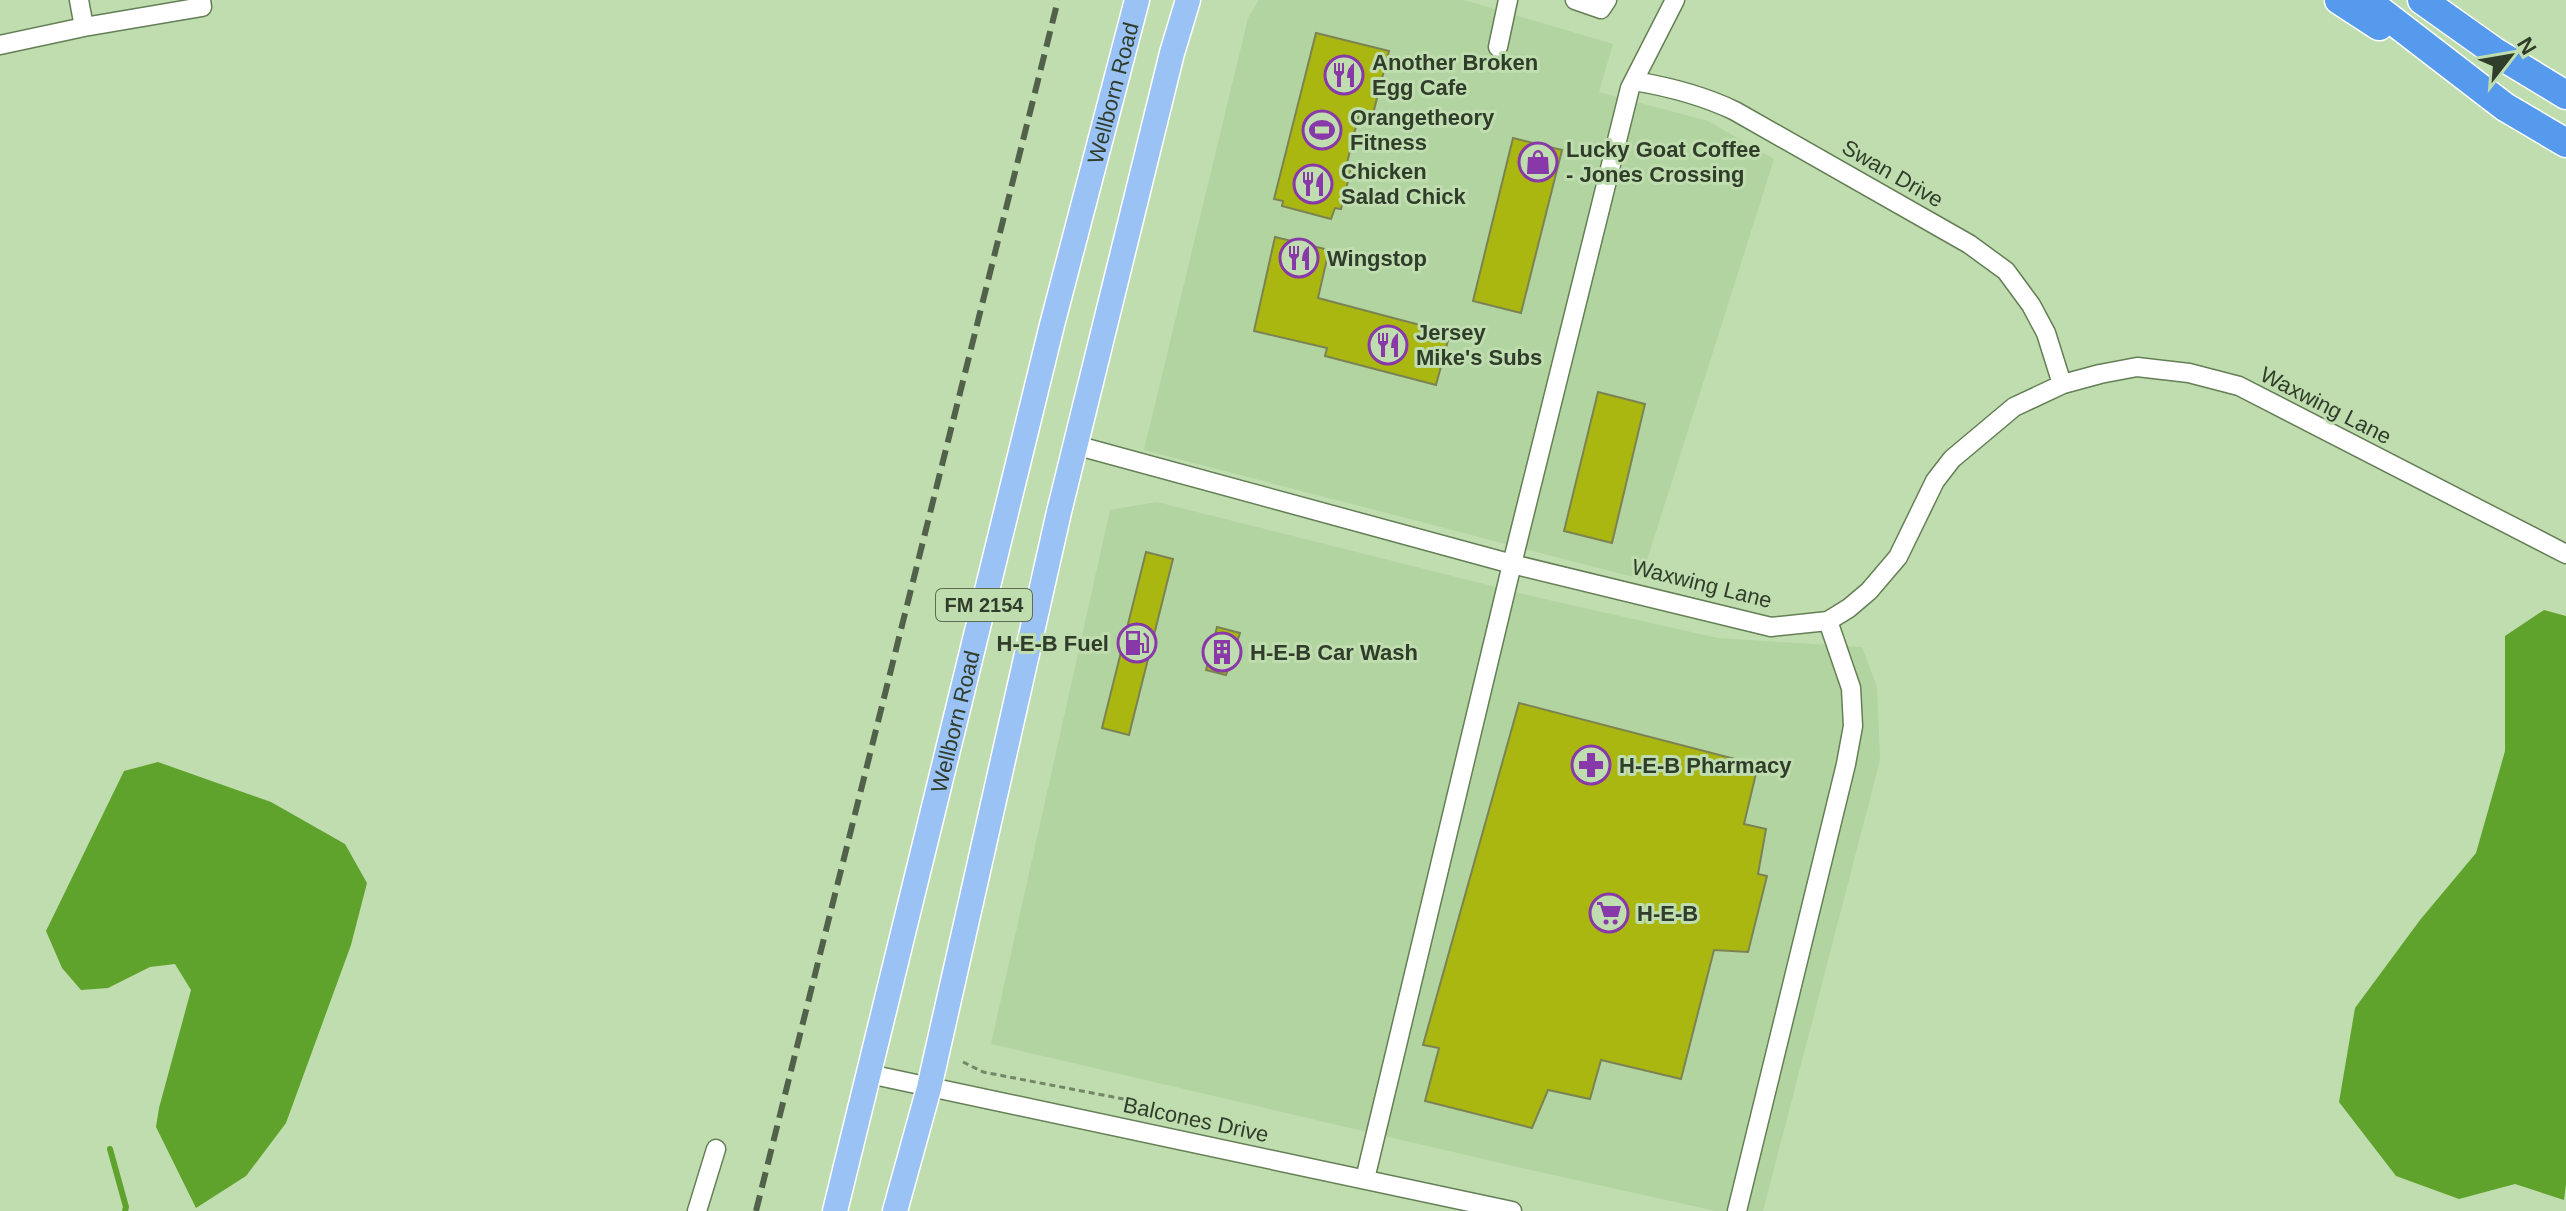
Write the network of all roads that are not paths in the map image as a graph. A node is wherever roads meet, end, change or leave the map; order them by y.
1 (79, 0) edge
2 (1137, 0) edge
3 (1188, 0) edge
4 (1508, 0) edge
5 (1575, 0) edge
6 (1607, 0) edge
7 (1675, 0) edge
8 (2339, 0) edge
9 (2366, 0) edge
10 (2422, 0) edge
11 (201, 4) edge
12 (84, 27) junction
13 (0, 45) edge
14 (1498, 47) dead end
15 (1634, 81) junction
16 (2566, 95) edge
17 (2505, 107) junction
18 (2566, 143) edge
19 (2062, 384) junction
20 (1075, 445) junction
21 (2566, 554) edge
22 (1512, 564) junction
23 (1828, 621) junction
24 (869, 1074) junction
25 (929, 1088) junction
26 (716, 1149) dead end
27 (1365, 1179) junction
28 (697, 1211) edge
29 (835, 1211) edge
30 (895, 1211) edge
31 (1512, 1211) edge
32 (1737, 1211) edge

1 - 12 street
2 - 24 main road, Wellborn Road / FM 2154
3 - 20 main road, FM 2154
4 - 14 street
5 - 6 street
7 - 15 street
8 - 17 highway
9 - 17 highway
10 - 16 highway
11 - 12 street
12 - 13 street
15 - 19 street, Swan Drive
15 - 22 street
17 - 18 highway
19 - 21 street, Waxwing Lane
19 - 23 street, Waxwing Lane
20 - 22 street, Waxwing Lane
20 - 25 main road, FM 2154
22 - 23 street, Waxwing Lane
22 - 27 street
23 - 32 street
24 - 25 street, Balcones Drive
24 - 29 main road, Wellborn Road / FM 2154
25 - 27 street, Balcones Drive
25 - 30 main road, FM 2154
26 - 28 street
27 - 31 street, Balcones Drive

